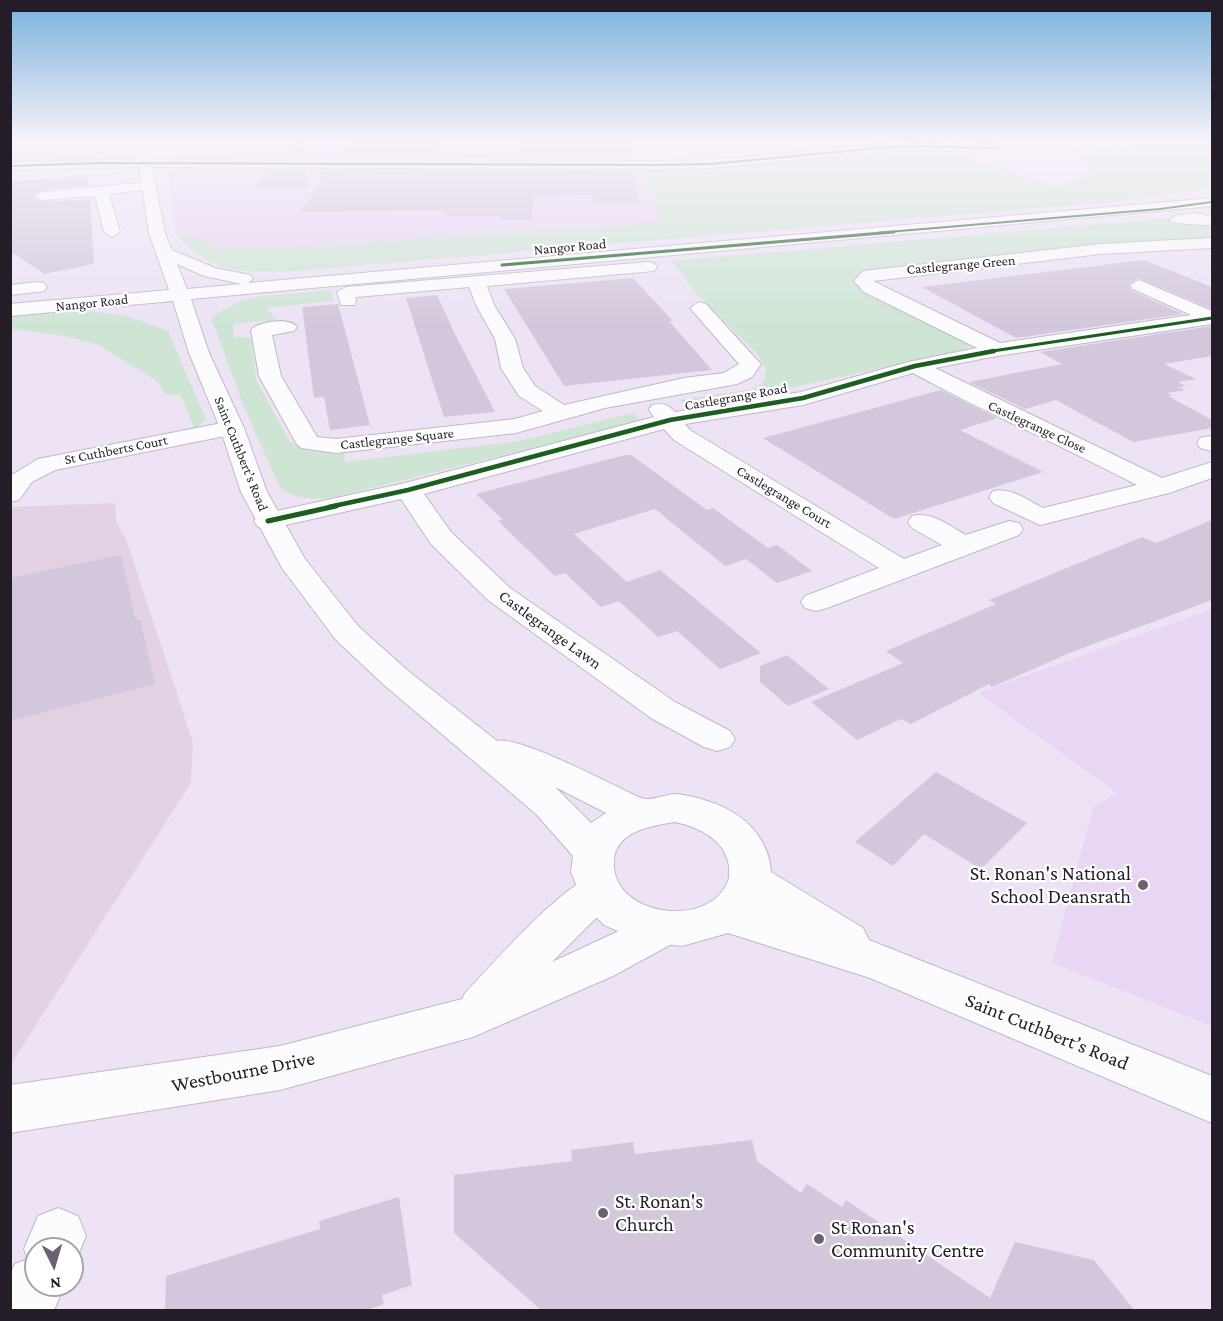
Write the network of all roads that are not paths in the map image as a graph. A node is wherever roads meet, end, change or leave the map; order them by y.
1 (104, 203) edge
2 (152, 203) edge
3 (1207, 203) edge
4 (1177, 220) dead end
5 (1212, 222) edge
6 (112, 232) dead end
7 (1212, 243) edge
8 (164, 253) junction
9 (649, 268) dead end
10 (476, 281) junction
11 (290, 284) junction
12 (1139, 285) dead end
13 (38, 287) dead end
14 (10, 290) edge
15 (179, 295) junction
16 (348, 301) dead end
17 (47, 307) junction
18 (10, 310) edge
19 (695, 314) dead end
20 (146, 315) dead end
21 (1212, 318) edge
22 (287, 327) dead end
23 (184, 328) junction
24 (997, 350) junction
25 (915, 366) junction
26 (636, 395) junction
27 (561, 412) junction
28 (670, 420) junction
29 (232, 428) junction
30 (1212, 470) edge
31 (1160, 487) junction
32 (408, 490) junction
33 (10, 494) edge
34 (1002, 497) dead end
35 (268, 521) junction
36 (922, 522) dead end
37 (1009, 529) dead end
38 (963, 545) junction
39 (903, 570) junction
40 (816, 602) dead end
41 (717, 739) dead end
42 (477, 743) junction
43 (637, 813) junction
44 (595, 870) junction
45 (750, 879) junction
46 (724, 915) junction
47 (664, 928) junction
48 (882, 963) junction
49 (473, 1017) junction
50 (1212, 1100) edge
51 (10, 1109) edge
52 (30, 1297) edge
53 (24, 1311) edge

1 - 6 street
2 - 8 street, Saint Cuthbert’s Road
3 - 11 street, Nangor Road
4 - 5 street
7 - 24 street, Castlegrange Green
8 - 11 street
8 - 15 street, Saint Cuthbert’s Road
8 - 17 street
9 - 10 street
10 - 16 street
10 - 27 street
11 - 15 street, Nangor Road
11 - 23 street
12 - 21 street
13 - 14 street
15 - 17 street, Nangor Road
15 - 23 street, Saint Cuthbert’s Road
17 - 18 street, Nangor Road
17 - 20 street
19 - 26 street, Castlegrange Square
21 - 24 street, Castlegrange Road
22 - 27 street, Castlegrange Square
23 - 29 street, Saint Cuthbert’s Road
24 - 25 street, Castlegrange Road
25 - 28 street, Castlegrange Road
25 - 31 street, Castlegrange Close
26 - 27 street, Castlegrange Square
26 - 28 street
28 - 32 street, Castlegrange Road
28 - 39 street, Castlegrange Court
29 - 33 street, St Cuthberts Court
29 - 35 street, Saint Cuthbert’s Road
30 - 31 street
31 - 34 street
32 - 35 street, Castlegrange Road
32 - 41 street, Castlegrange Lawn
35 - 42 street, Saint Cuthbert’s Road
36 - 38 street
37 - 38 street
38 - 39 street
39 - 40 street
42 - 43 street, Saint Cuthbert’s Road
42 - 44 street, Saint Cuthbert’s Road
43 - 44 street
43 - 45 street
44 - 47 street, Saint Cuthbert’s Road
44 - 49 street
45 - 46 street, Saint Cuthbert’s Road
45 - 48 street, Saint Cuthbert’s Road
46 - 47 street, Saint Cuthbert’s Road
46 - 48 street, Saint Cuthbert’s Road
47 - 49 street, Westbourne Drive
48 - 50 street, Saint Cuthbert’s Road
49 - 51 street, Westbourne Drive
52 - 53 street

